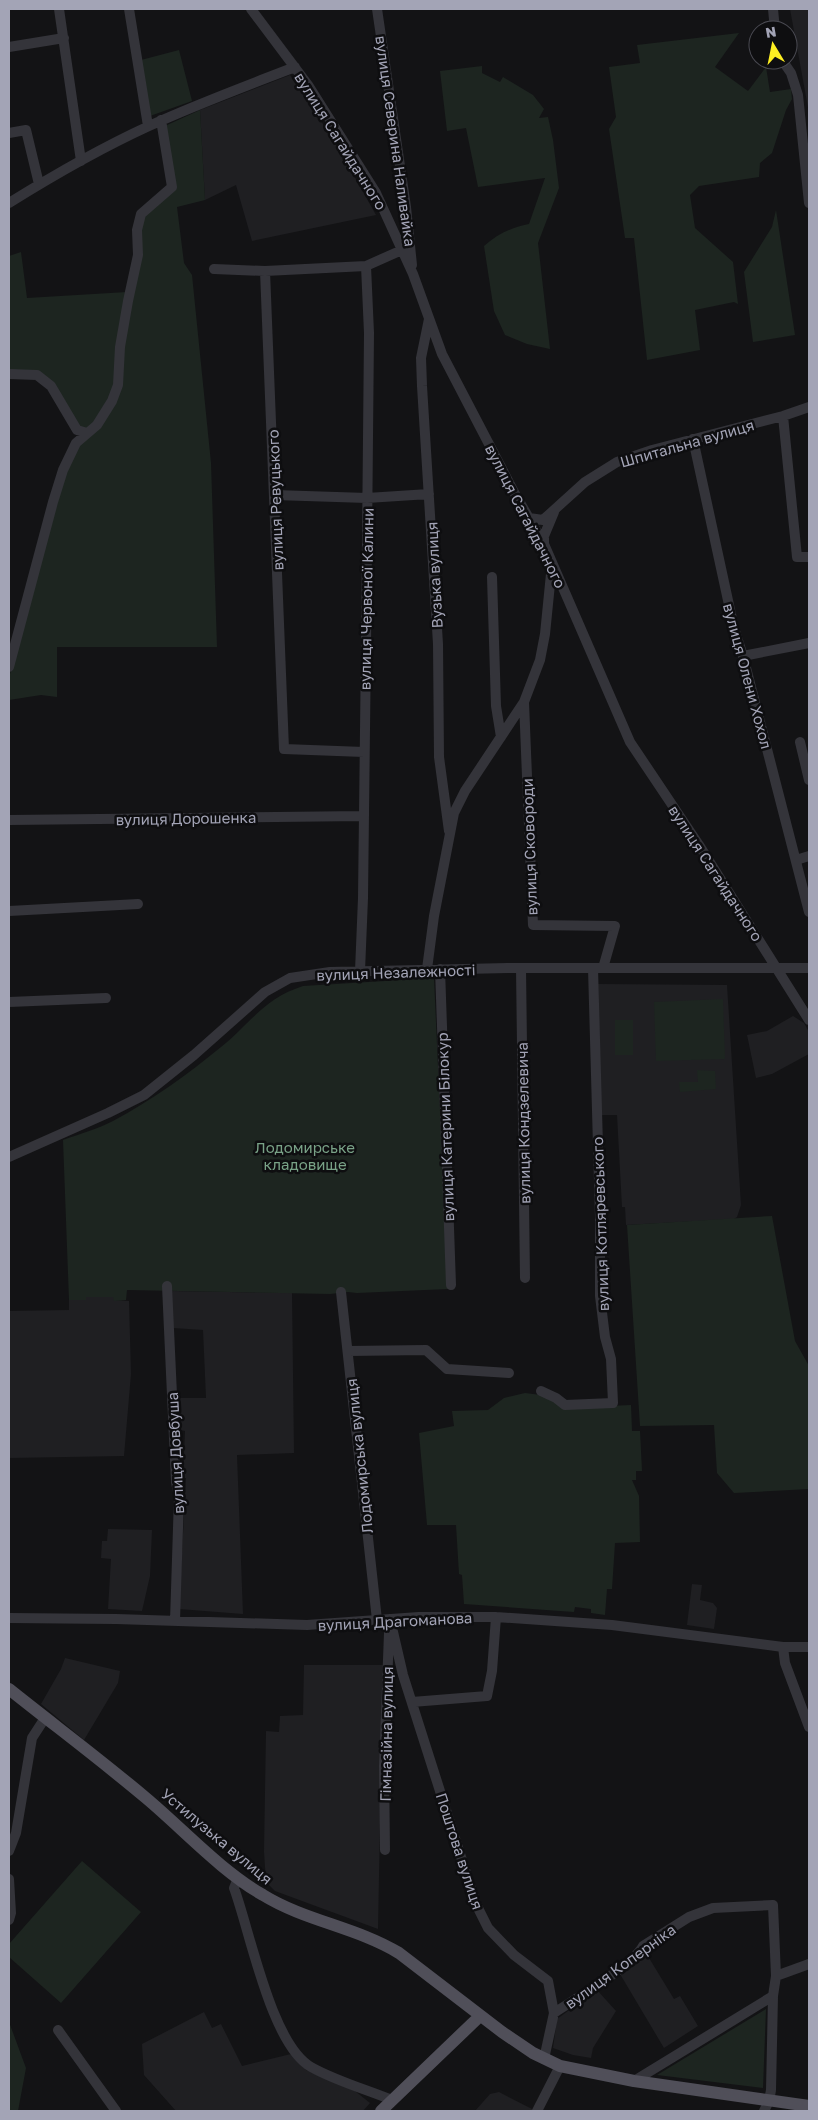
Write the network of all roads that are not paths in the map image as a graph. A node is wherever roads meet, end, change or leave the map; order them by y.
1 (59, 9) edge
2 (129, 9) edge
3 (251, 9) edge
4 (377, 9) edge
5 (64, 38) junction
6 (9, 47) edge
7 (295, 67) junction
8 (789, 70) edge
9 (162, 120) junction
10 (148, 126) junction
11 (9, 133) edge
12 (81, 161) junction
13 (39, 184) junction
14 (9, 203) edge
15 (809, 203) edge
16 (391, 222) junction
17 (407, 222) junction
18 (402, 250) junction
19 (366, 266) junction
20 (214, 269) dead end
21 (265, 271) junction
22 (413, 274) junction
23 (429, 318) junction
24 (9, 374) edge
25 (809, 406) edge
26 (783, 416) junction
27 (87, 433) junction
28 (693, 440) junction
29 (275, 494) junction
30 (428, 494) junction
31 (367, 498) junction
32 (554, 511) junction
33 (530, 518) junction
34 (544, 544) junction
35 (809, 557) edge
36 (552, 563) junction
37 (492, 577) dead end
38 (809, 644) edge
39 (743, 656) junction
40 (9, 667) edge
41 (524, 702) junction
42 (501, 737) junction
43 (800, 742) dead end
44 (364, 752) junction
45 (809, 780) edge
46 (363, 816) junction
47 (9, 820) edge
48 (449, 831) junction
49 (809, 856) edge
50 (796, 860) junction
51 (138, 904) dead end
52 (9, 911) edge
53 (809, 912) edge
54 (521, 968) junction
55 (598, 968) junction
56 (778, 968) junction
57 (809, 968) edge
58 (427, 969) junction
59 (440, 969) junction
60 (360, 971) junction
61 (106, 998) dead end
62 (9, 1002) edge
63 (809, 1020) edge
64 (9, 1157) edge
65 (525, 1278) dead end
66 (451, 1285) dead end
67 (167, 1286) dead end
68 (341, 1292) dead end
69 (348, 1351) junction
70 (509, 1373) dead end
71 (541, 1392) dead end
72 (496, 1617) junction
73 (9, 1618) edge
74 (390, 1619) junction
75 (377, 1620) junction
76 (175, 1621) junction
77 (783, 1647) junction
78 (809, 1647) edge
79 (9, 1689) edge
80 (412, 1702) junction
81 (45, 1718) junction
82 (809, 1728) edge
83 (385, 1850) dead end
84 (9, 1851) edge
85 (238, 1878) junction
86 (9, 1879) edge
87 (9, 1920) edge
88 (809, 1964) edge
89 (776, 1976) junction
90 (773, 1996) junction
91 (554, 2013) junction
92 (480, 2016) junction
93 (58, 2030) dead end
94 (544, 2059) junction
95 (560, 2066) junction
96 (634, 2081) junction
97 (392, 2100) junction
98 (766, 2106) edge
99 (809, 2106) edge
100 (116, 2111) edge
101 (381, 2111) edge
102 (537, 2111) edge

1 - 5 street
2 - 10 street
3 - 7 street, вулиця Сагайдачного
4 - 17 street, вулиця Северина Наливайка
5 - 6 street
5 - 12 street
7 - 9 street
7 - 16 street, вулиця Сагайдачного
8 - 15 street
9 - 10 street
9 - 27 street
10 - 12 street
11 - 13 street
12 - 13 street
13 - 14 street
16 - 17 street
16 - 18 street, вулиця Сагайдачного
17 - 22 street, вулиця Северина Наливайка
18 - 19 street
18 - 22 street, вулиця Сагайдачного
19 - 21 street
19 - 31 street, вулиця Червоної Калини
20 - 21 street
21 - 29 street, вулиця Ревуцького
22 - 23 street, вулиця Сагайдачного
23 - 30 street, Вузька вулиця
23 - 33 street, вулиця Сагайдачного
24 - 27 street
25 - 26 street, Шпитальна вулиця
26 - 28 street, Шпитальна вулиця
26 - 35 street
27 - 40 street
28 - 32 street, Шпитальна вулиця
28 - 39 street, вулиця Олени Хохол
29 - 31 street
29 - 44 street, вулиця Ревуцького
30 - 31 street
30 - 48 street, Вузька вулиця
31 - 44 street, вулиця Червоної Калини
32 - 33 street
32 - 34 street, Шпитальна вулиця
33 - 34 street, вулиця Сагайдачного
34 - 36 street, вулиця Сагайдачного
36 - 41 street
36 - 56 street, вулиця Сагайдачного
37 - 42 street
38 - 39 street
39 - 50 street, вулиця Олени Хохол
41 - 42 street
41 - 55 street, вулиця Сковороди
42 - 48 street
43 - 45 street
44 - 46 street, вулиця Червоної Калини
46 - 47 street, вулиця Дорошенка
46 - 60 street, вулиця Червоної Калини
48 - 58 street
49 - 50 street
50 - 53 street, вулиця Олени Хохол
51 - 52 street
54 - 55 street, вулиця Незалежності
54 - 59 street, вулиця Незалежності
54 - 65 street, вулиця Кондзелевича
55 - 56 street, вулиця Незалежності
55 - 71 street, вулиця Котляревського
56 - 57 street, вулиця Незалежності
56 - 63 street, вулиця Сагайдачного
58 - 59 street, вулиця Незалежності
58 - 60 street, вулиця Незалежності
59 - 66 street, вулиця Катерини Білокур
60 - 64 street, вулиця Незалежності
61 - 62 street
67 - 76 street, вулиця Довбуша
68 - 69 street, Лодомирська вулиця
69 - 70 street
69 - 75 street, Лодомирська вулиця
72 - 74 street, вулиця Драгоманова
72 - 77 street, вулиця Драгоманова
72 - 80 street
73 - 76 street, вулиця Драгоманова
74 - 75 street, вулиця Драгоманова
74 - 80 street, Поштова вулиця
74 - 83 street, Гімназійна вулиця
75 - 76 street, вулиця Драгоманова
77 - 78 street, вулиця Драгоманова
77 - 82 street
79 - 81 main road, Устилузька вулиця
80 - 91 street, Поштова вулиця
81 - 84 street
81 - 85 main road, Устилузька вулиця
85 - 92 main road, Устилузька вулиця
85 - 97 street
86 - 87 street
88 - 89 street
89 - 90 street, вулиця Коперніка
89 - 91 street, вулиця Коперніка
90 - 96 street
90 - 98 street, вулиця Коперніка
91 - 94 street, Поштова вулиця
92 - 94 main road, Устилузька вулиця
92 - 97 main road
93 - 100 street
94 - 95 main road, Устилузька вулиця
95 - 96 main road, Устилузька вулиця
95 - 102 street
96 - 98 main road, Устилузька вулиця
97 - 101 main road
98 - 99 main road, Устилузька вулиця

